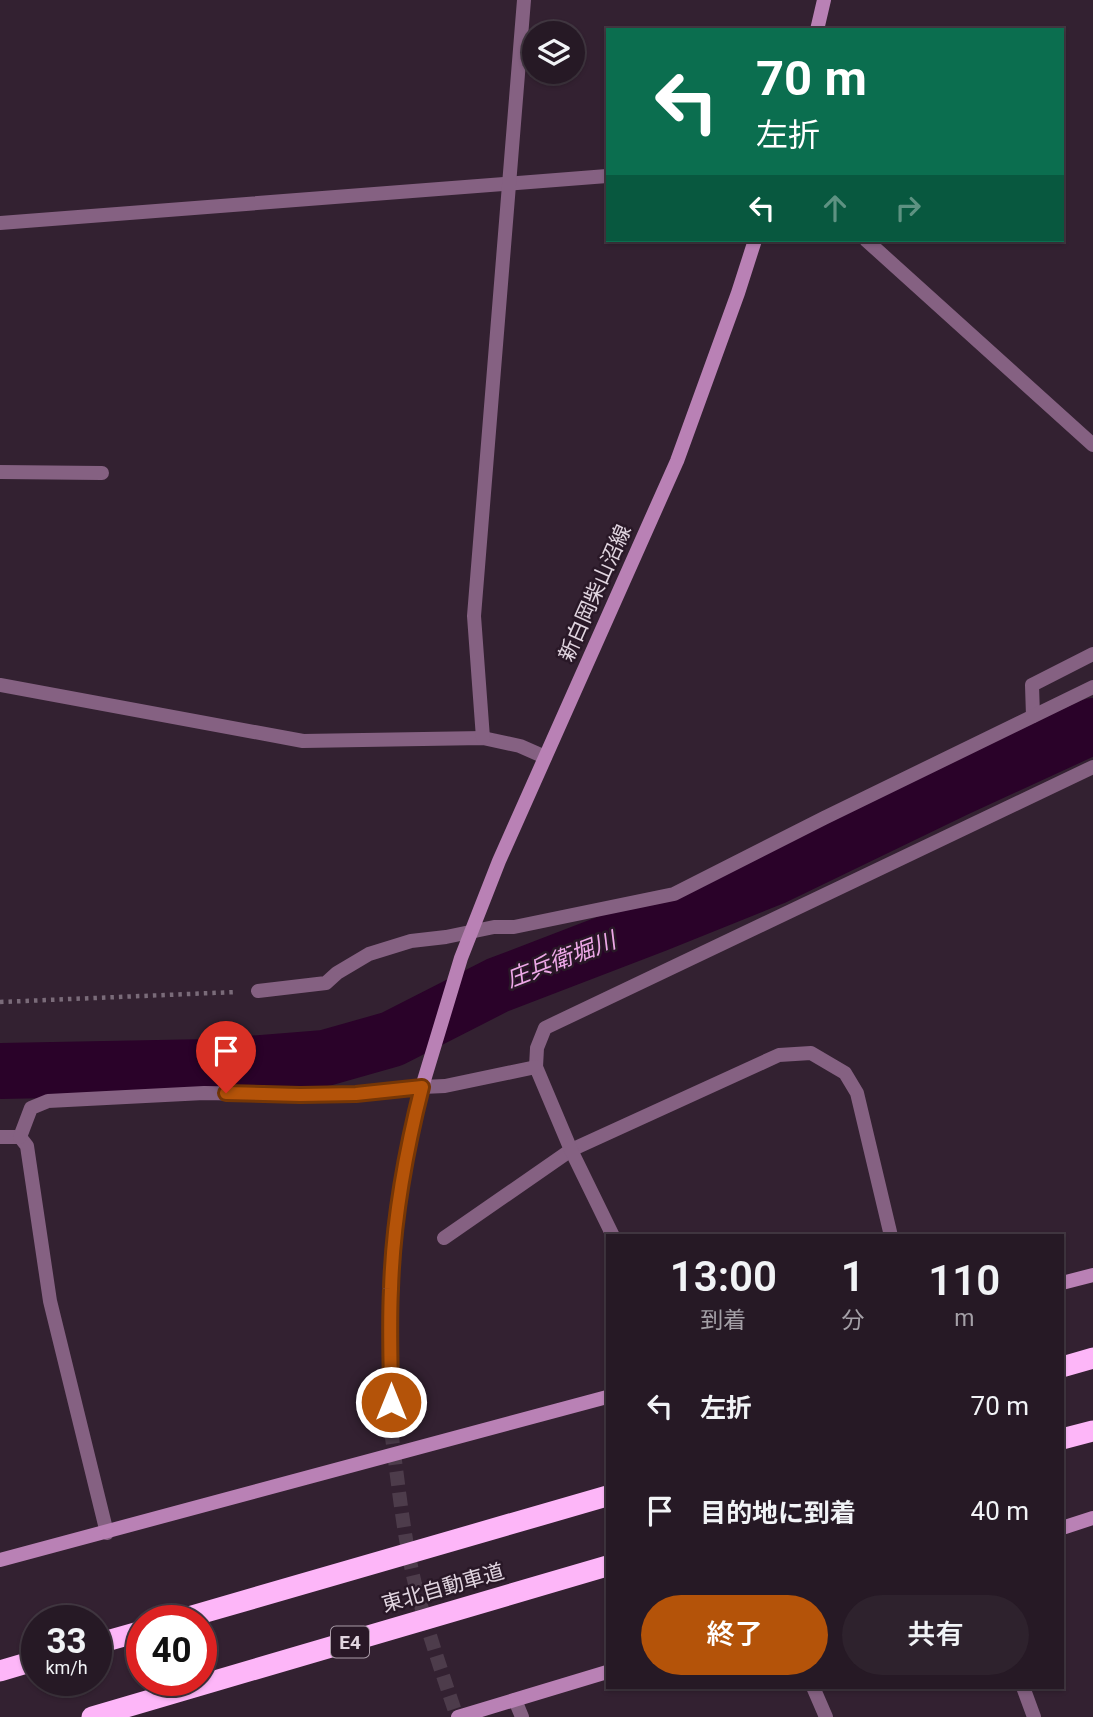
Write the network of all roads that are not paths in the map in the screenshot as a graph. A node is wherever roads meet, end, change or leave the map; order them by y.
1 (524, 0) edge
2 (824, 0) edge
3 (817, 28) edge
4 (606, 176) edge
5 (508, 185) junction
6 (0, 223) edge
7 (754, 242) edge
8 (868, 242) edge
9 (1093, 445) edge
10 (0, 472) edge
11 (102, 473) dead end
12 (1093, 654) edge
13 (0, 685) edge
14 (1093, 687) edge
15 (1033, 716) junction
16 (483, 738) junction
17 (545, 757) junction
18 (1093, 767) edge
19 (472, 931) junction
20 (258, 992) road end
21 (536, 1067) junction
22 (422, 1087) junction
23 (0, 1137) edge
24 (20, 1137) junction
25 (571, 1150) junction
26 (612, 1234) edge
27 (891, 1234) edge
28 (444, 1238) dead end
29 (1093, 1275) edge
30 (1064, 1282) edge
31 (1093, 1358) edge
32 (1064, 1366) edge
33 (606, 1397) edge
34 (391, 1430) tunnel mouth
35 (1093, 1431) edge
36 (1064, 1438) edge
37 (606, 1496) edge
38 (1093, 1518) edge
39 (1064, 1527) edge
40 (107, 1532) junction
41 (0, 1560) edge
42 (606, 1566) edge
43 (217, 1609) edge
44 (21, 1665) edge
45 (0, 1671) edge
46 (606, 1672) edge
47 (814, 1689) edge
48 (1024, 1689) edge
49 (515, 1700) junction
50 (92, 1717) edge
51 (458, 1717) edge
52 (522, 1717) edge
53 (826, 1717) edge
54 (1034, 1717) edge

1 - 5 street
2 - 3 street
4 - 5 street
5 - 6 street
5 - 16 street
7 - 17 street, 新白岡柴山沼線
8 - 9 street
10 - 11 street
12 - 15 street
13 - 16 street
14 - 15 street
15 - 19 street
16 - 17 street
17 - 19 street, 新白岡柴山沼線
18 - 21 street
19 - 20 street
19 - 22 street, 新白岡柴山沼線
21 - 22 street
21 - 25 street
22 - 24 street
22 - 34 street
23 - 24 street
24 - 40 street
25 - 26 street
25 - 27 street
25 - 28 street
29 - 30 street
31 - 32 highway
33 - 40 street
35 - 36 highway
37 - 43 highway, 東北自動車道
38 - 39 street
40 - 41 street
42 - 50 highway, 東北自動車道 / E4
44 - 45 highway
46 - 49 street
47 - 53 street
48 - 54 street
49 - 51 street
49 - 52 street

